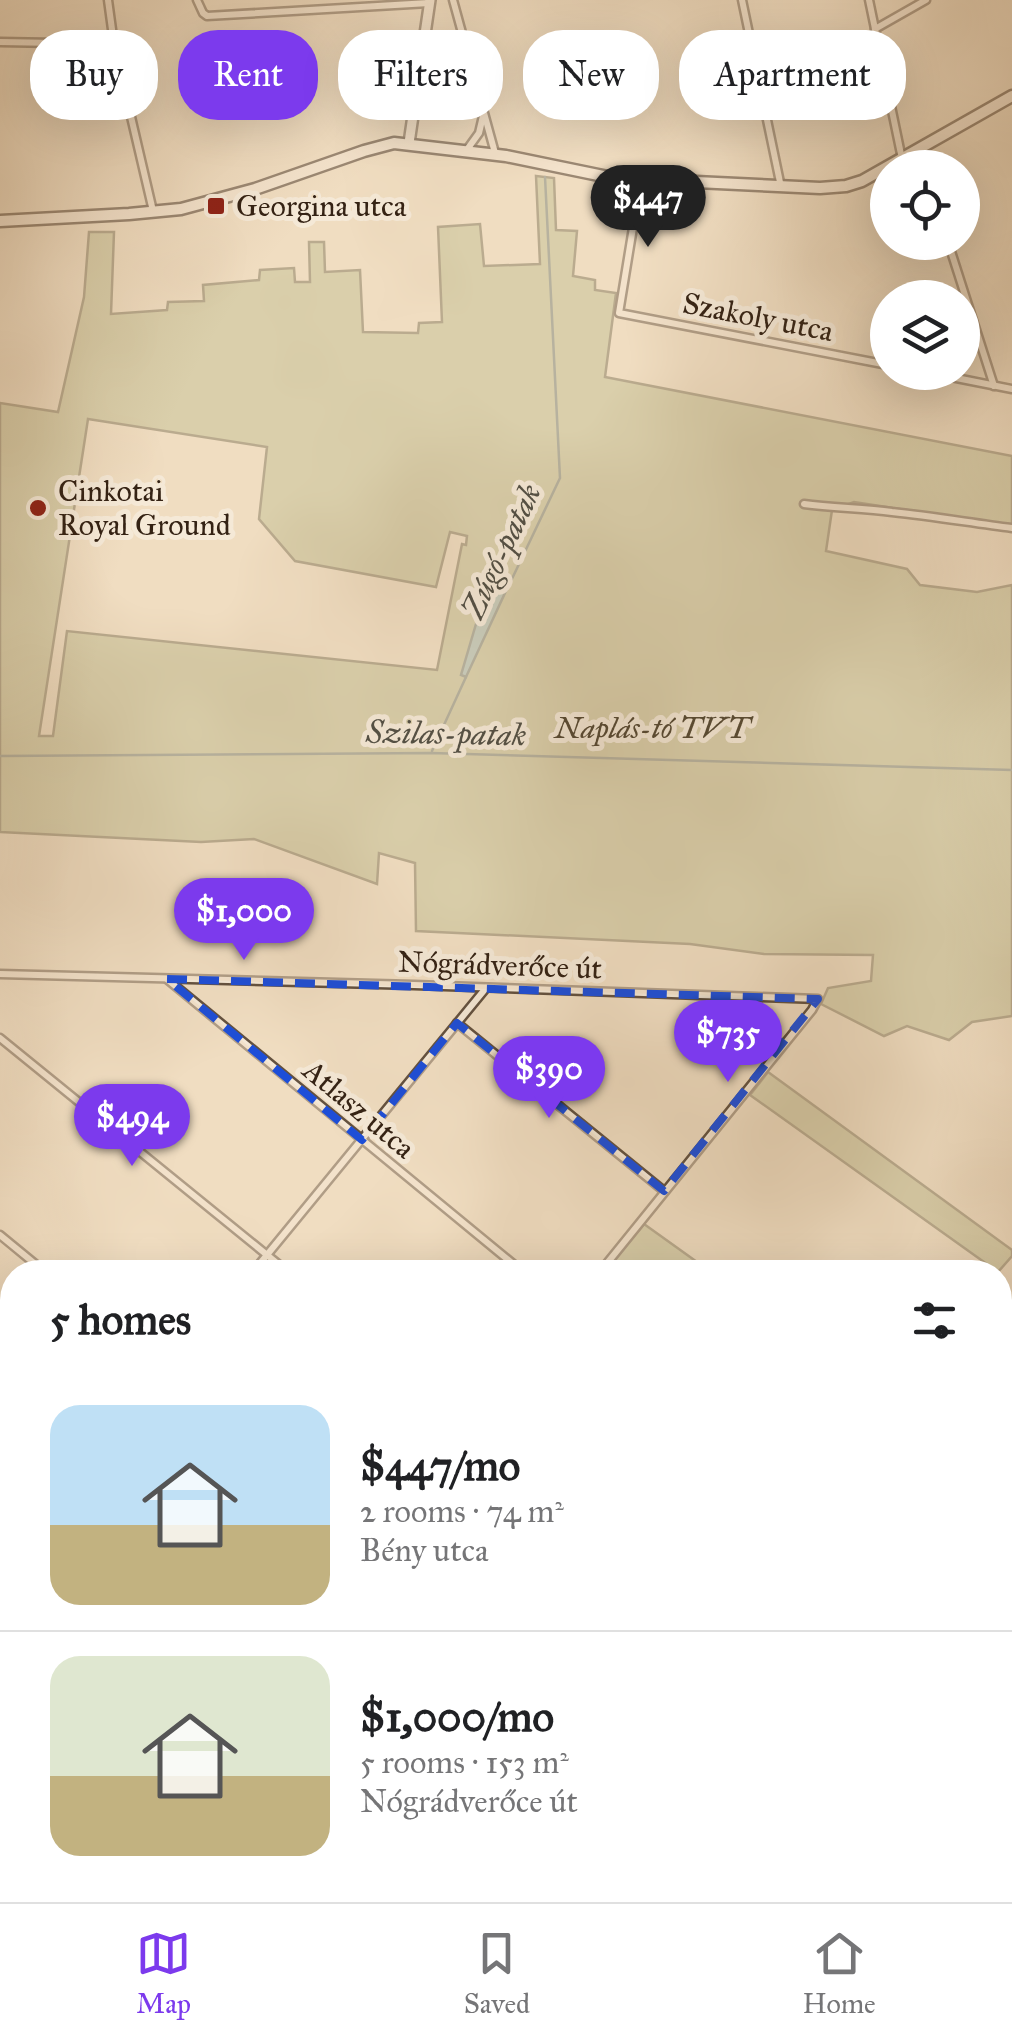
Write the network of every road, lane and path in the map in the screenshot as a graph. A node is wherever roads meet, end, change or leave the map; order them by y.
1 (108, 0) edge
2 (197, 0) edge
3 (453, 0) edge
4 (742, 0) edge
5 (869, 0) edge
6 (926, 0) edge
7 (429, 1) edge
8 (875, 29) junction
9 (112, 30) edge
10 (461, 30) edge
11 (0, 42) edge
12 (30, 43) edge
13 (1012, 96) edge
14 (132, 120) edge
15 (482, 120) edge
16 (485, 120) edge
17 (409, 143) junction
18 (900, 150) edge
19 (918, 150) edge
20 (466, 151) junction
21 (495, 154) junction
22 (870, 176) edge
23 (641, 180) junction
24 (782, 188) junction
25 (153, 212) junction
26 (0, 221) edge
27 (954, 260) edge
28 (870, 362) edge
29 (980, 383) edge
30 (994, 386) junction
31 (1012, 389) edge
32 (804, 504) dead end
33 (1012, 528) edge
34 (0, 974) edge
35 (167, 979) junction
36 (486, 988) junction
37 (458, 1023) junction
38 (1, 1042) edge
39 (362, 1140) junction
40 (664, 1191) junction
41 (0, 1236) edge
42 (267, 1256) junction
43 (30, 1260) edge
44 (264, 1260) edge
45 (272, 1260) edge
46 (508, 1260) edge
47 (609, 1260) edge

1 - 9 street
2 - 7 street
3 - 10 street
4 - 24 street
5 - 8 street
6 - 8 street
7 - 17 street
8 - 18 street
11 - 12 street
13 - 19 main road
14 - 25 street
15 - 20 street
16 - 21 street
17 - 20 main road
17 - 25 main road
20 - 21 main road
21 - 23 main road
22 - 24 main road
23 - 24 main road
23 - 28 street, Szakoly utca
25 - 26 main road
27 - 30 street
29 - 30 street
30 - 31 street
32 - 33 street
34 - 35 street, Nógrádverőce út
35 - 36 street, Nógrádverőce út
35 - 39 street, Atlasz utca
36 - 37 street
36 - 40 street, Nógrádverőce út
37 - 39 street
37 - 40 street
38 - 42 street
39 - 42 street
39 - 46 street, Atlasz utca
40 - 47 street
41 - 43 street
42 - 44 street
42 - 45 street

